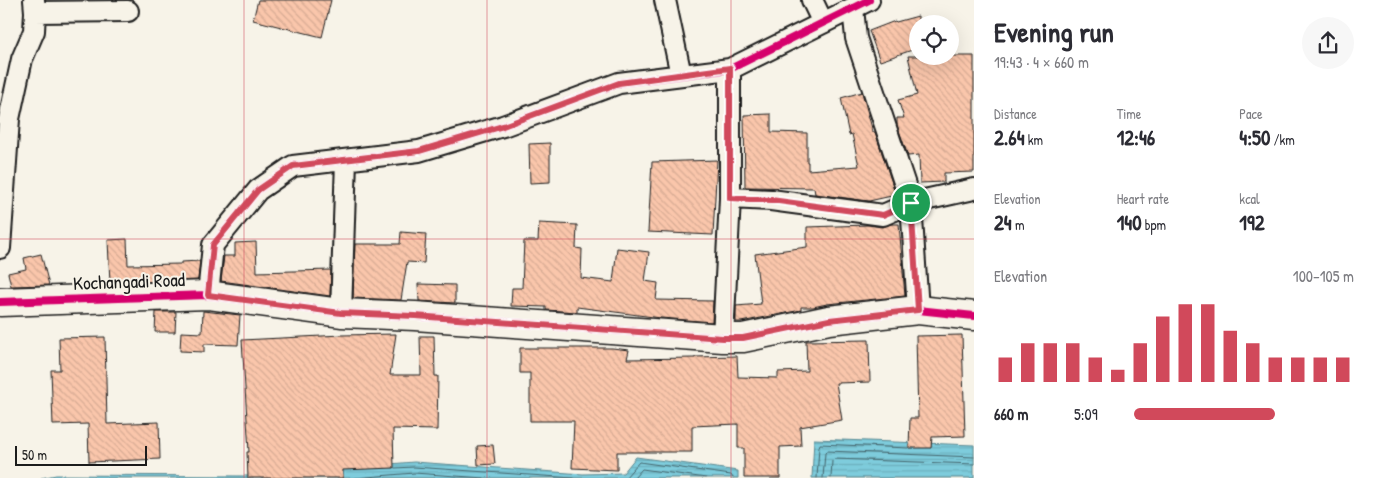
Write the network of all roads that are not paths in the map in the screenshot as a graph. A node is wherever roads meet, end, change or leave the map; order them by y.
1 (665, 0) edge
2 (812, 0) edge
3 (861, 4) edge
4 (35, 6) edge
5 (128, 11) dead end
6 (823, 23) junction
7 (730, 68) junction
8 (681, 75) junction
9 (346, 160) junction
10 (974, 189) edge
11 (730, 198) junction
12 (911, 203) junction
13 (0, 248) edge
14 (208, 295) junction
15 (0, 302) edge
16 (918, 310) junction
17 (341, 313) junction
18 (974, 316) edge
19 (723, 338) junction

1 - 8 street
2 - 6 street
3 - 6 street
3 - 12 street
4 - 5 street
4 - 13 street
6 - 7 street
7 - 8 street
7 - 11 street
8 - 9 street
9 - 14 street
9 - 17 street
10 - 12 street
11 - 12 street
11 - 19 street
12 - 16 street
14 - 15 street, Kochangadi Road
14 - 17 street, Kochangadi Road
16 - 18 street, Kochangadi Road
16 - 19 street, Kochangadi Road
17 - 19 street, Kochangadi Road

